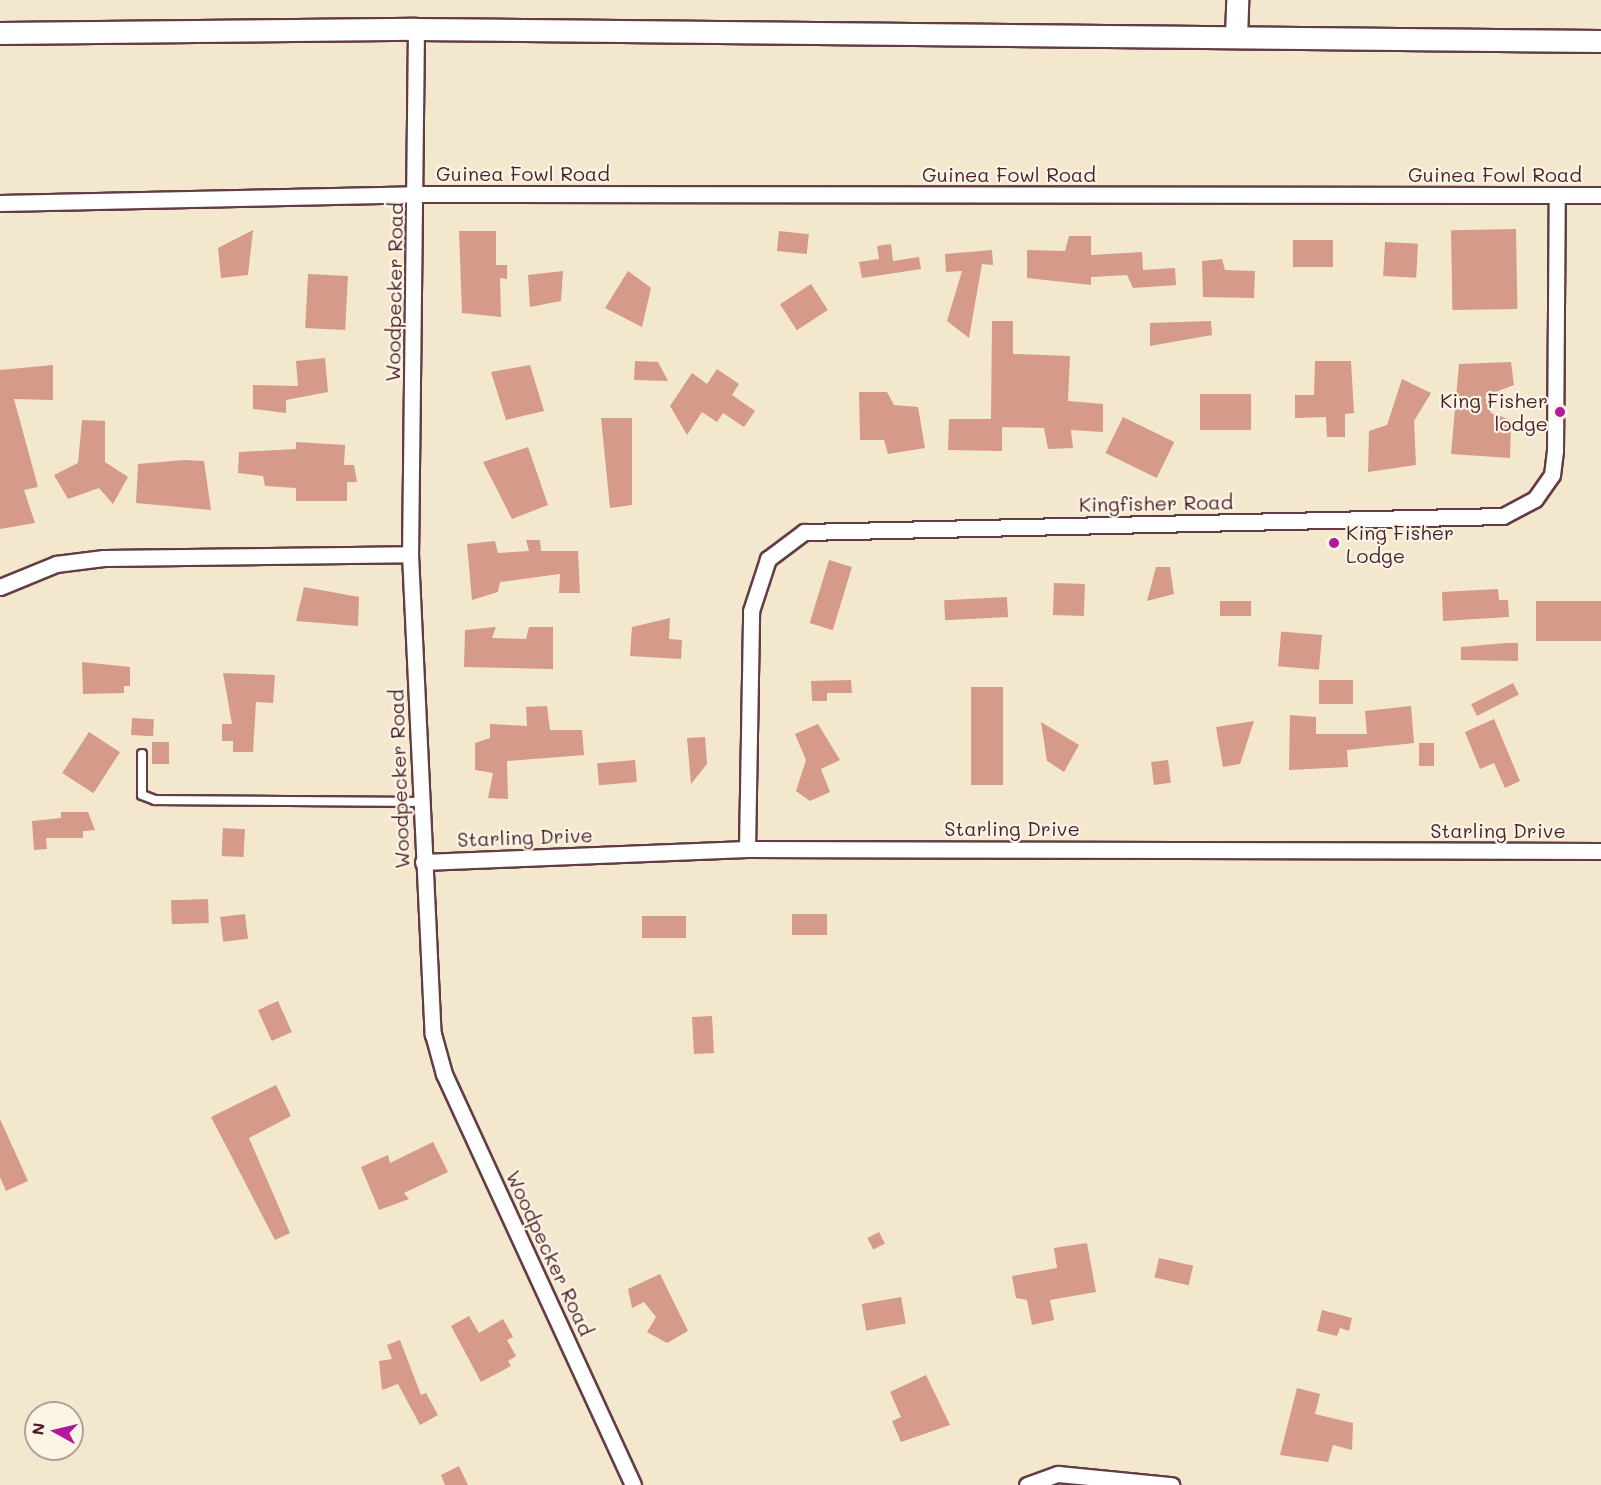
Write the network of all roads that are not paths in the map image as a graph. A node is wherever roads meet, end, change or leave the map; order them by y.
1 (1237, 0) edge
2 (416, 29) junction
3 (0, 33) edge
4 (1236, 37) junction
5 (1601, 41) edge
6 (417, 194) junction
7 (1557, 195) junction
8 (1601, 195) edge
9 (0, 203) edge
10 (410, 554) junction
11 (0, 587) edge
12 (142, 754) dead end
13 (421, 802) junction
14 (747, 849) junction
15 (1601, 851) edge
16 (423, 862) junction
17 (633, 1485) edge
18 (1027, 1485) edge
19 (1171, 1485) edge

1 - 4 street
2 - 3 street
2 - 4 street
2 - 6 street, Woodpecker Road
4 - 5 street
6 - 7 street, Guinea Fowl Road
6 - 9 street, Guinea Fowl Road
6 - 10 street, Woodpecker Road
7 - 8 street, Guinea Fowl Road
7 - 14 street, Kingfisher Road
10 - 11 street
10 - 13 street, Woodpecker Road
12 - 13 lane
13 - 16 street, Woodpecker Road
14 - 15 street, Starling Drive
14 - 16 street, Starling Drive
16 - 17 street, Woodpecker Road
18 - 19 street

